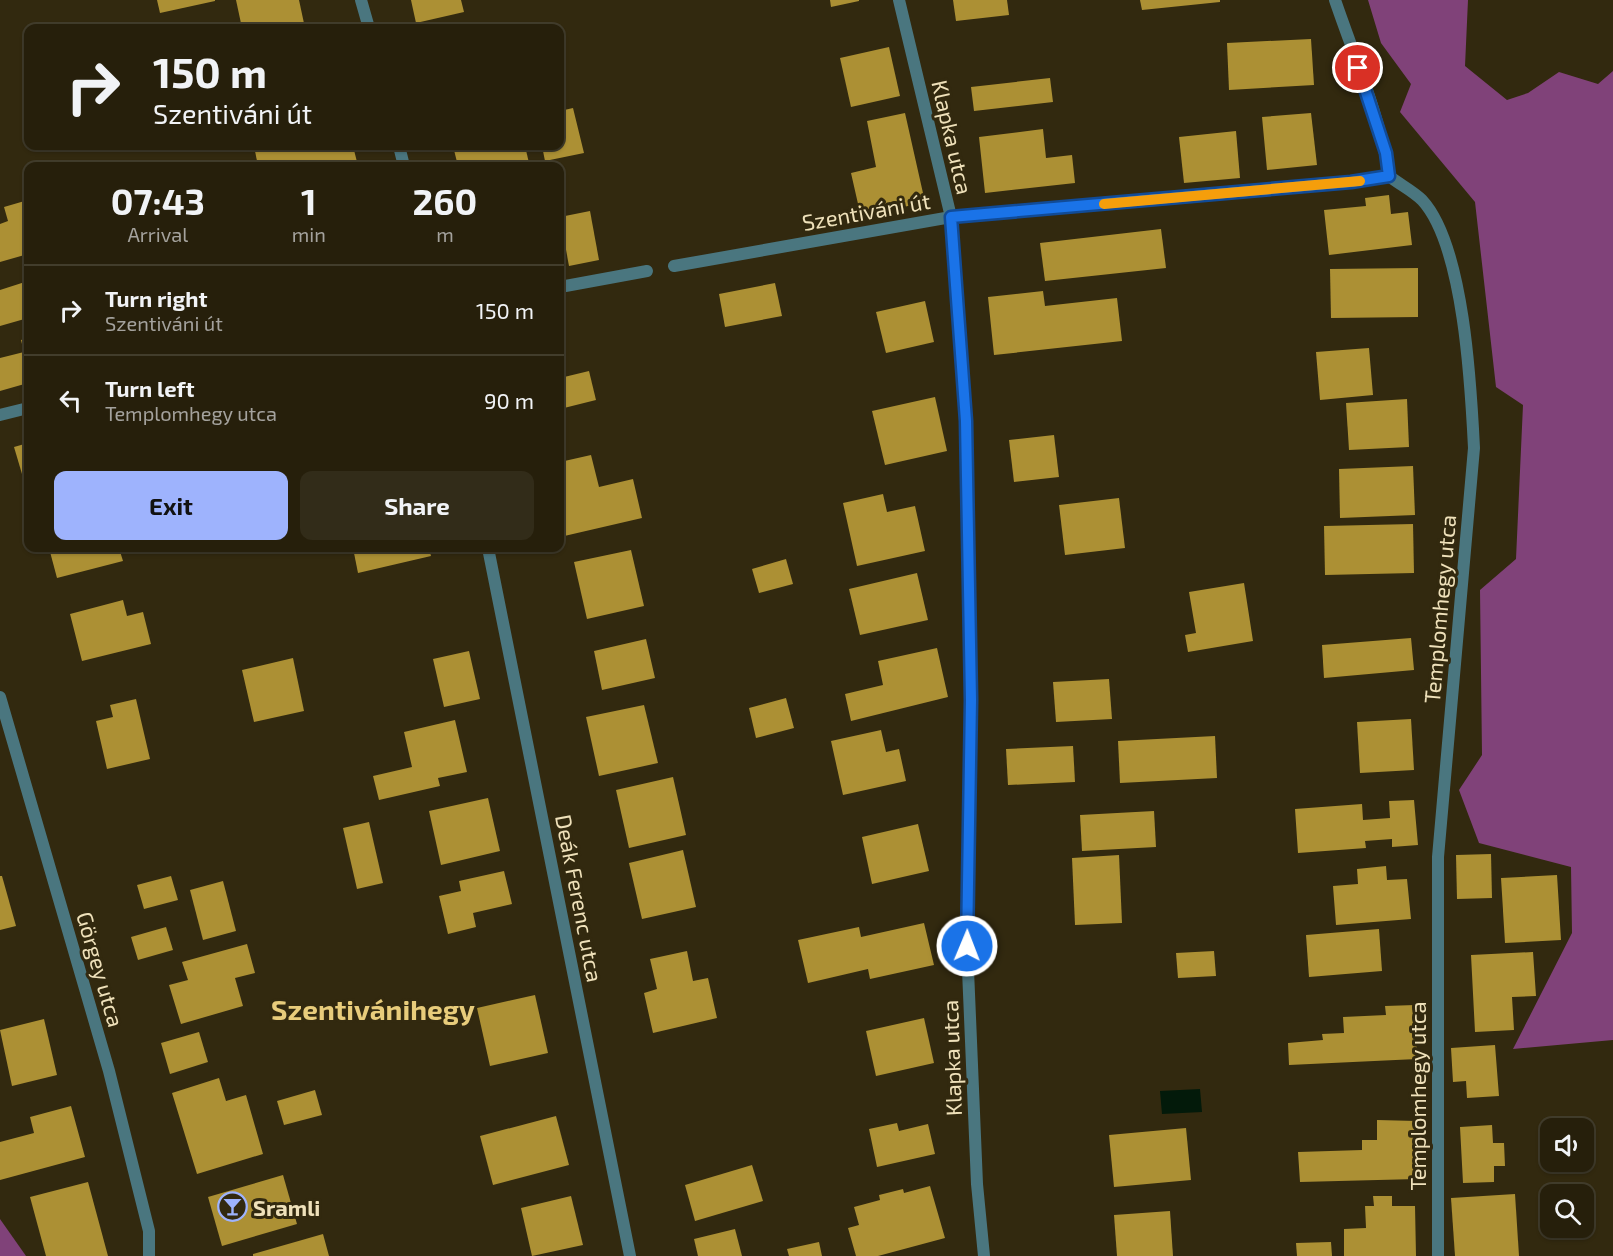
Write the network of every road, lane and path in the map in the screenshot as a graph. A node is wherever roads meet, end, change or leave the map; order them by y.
1 (362, 0) edge
2 (899, 0) edge
3 (1335, 0) edge
4 (368, 24) edge
5 (1389, 176) junction
6 (951, 217) junction
7 (674, 266) dead end
8 (647, 271) dead end
9 (564, 286) edge
10 (24, 409) edge
11 (0, 415) edge
12 (489, 552) edge
13 (0, 697) edge
14 (149, 1256) edge
15 (630, 1256) edge
16 (984, 1256) edge
17 (1438, 1256) edge

1 - 4 street
2 - 6 street, Klapka utca
3 - 5 street
5 - 6 street, Szentiváni út
5 - 17 street, Templomhegy utca
6 - 7 street, Szentiváni út
6 - 16 street, Klapka utca
8 - 9 street
10 - 11 street
12 - 15 street, Deák Ferenc utca
13 - 14 street, Görgey utca

